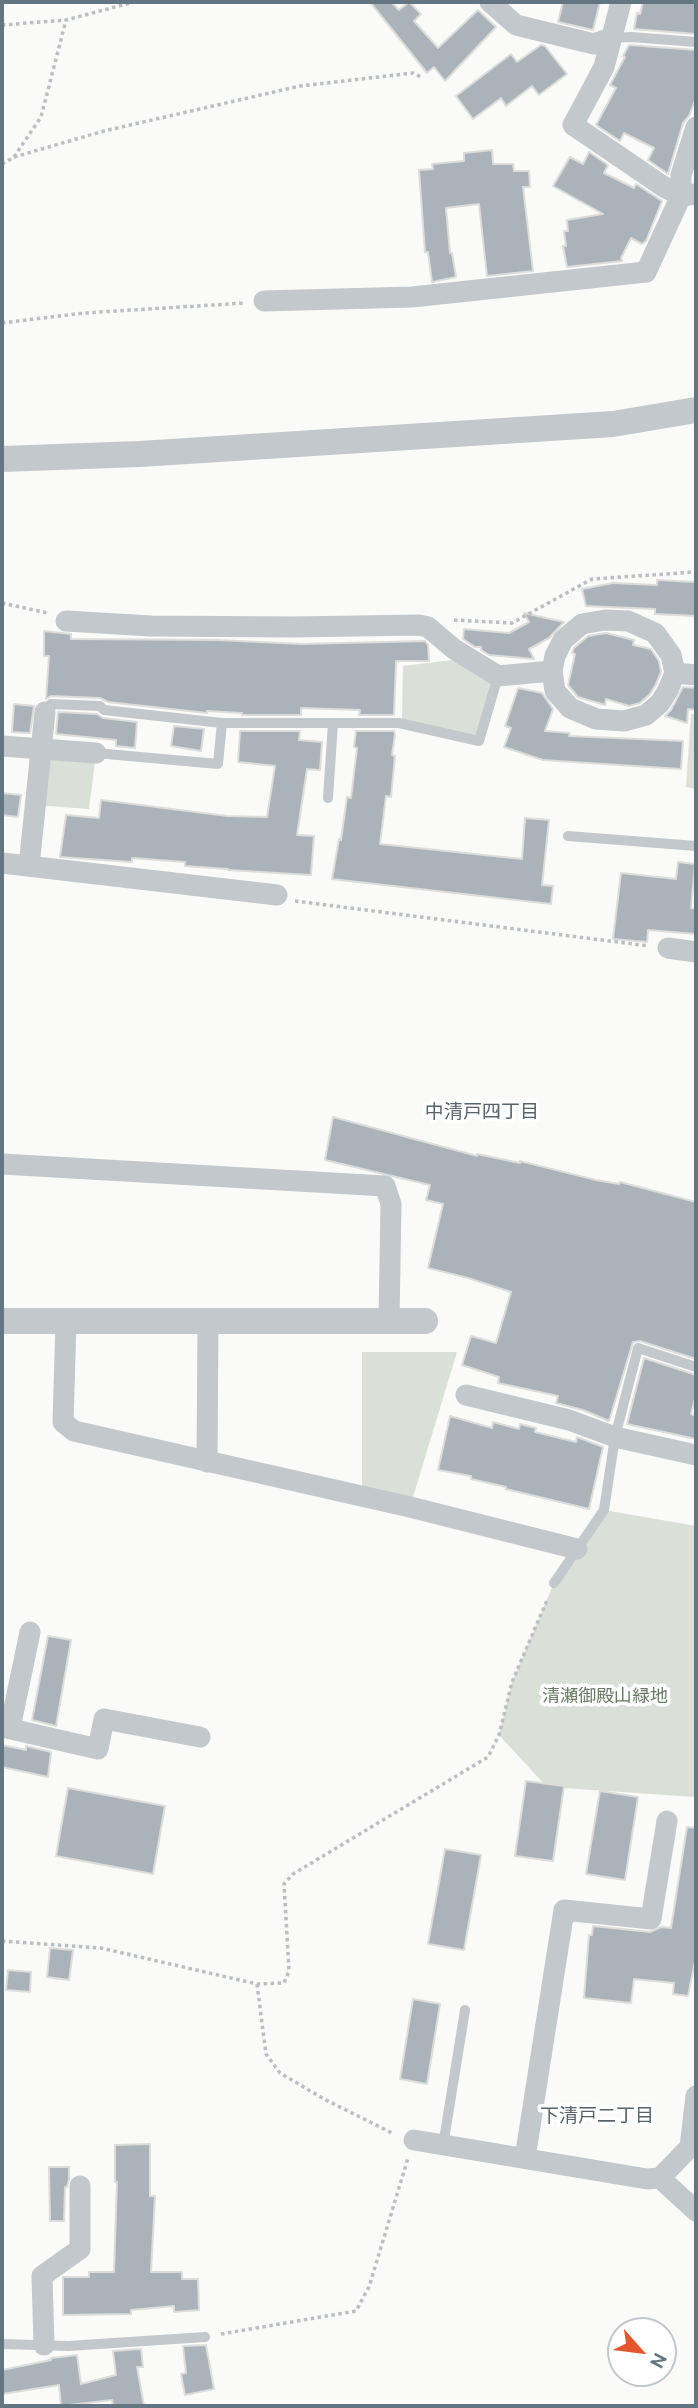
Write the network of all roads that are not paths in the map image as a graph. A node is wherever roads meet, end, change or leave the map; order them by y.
1 (489, 2) edge
2 (621, 2) edge
3 (611, 38) junction
4 (696, 41) edge
5 (696, 127) edge
6 (689, 195) edge
7 (264, 301) road end
8 (696, 410) edge
9 (2, 458) edge
10 (66, 621) road end
11 (552, 671) junction
12 (675, 673) junction
13 (498, 676) junction
14 (696, 676) edge
15 (48, 708) joint
16 (222, 723) junction
17 (333, 723) junction
18 (2, 746) edge
19 (41, 749) junction
20 (96, 753) joint
21 (328, 798) dead end
22 (568, 836) dead end
23 (696, 846) edge
24 (2, 863) edge
25 (29, 866) junction
26 (277, 895) road end
27 (668, 948) road end
28 (696, 952) edge
29 (2, 1164) edge
30 (2, 1321) edge
31 (389, 1321) junction
32 (425, 1321) dead end
33 (66, 1322) junction
34 (208, 1322) junction
35 (696, 1367) edge
36 (466, 1395) dead end
37 (615, 1437) junction
38 (696, 1455) edge
39 (207, 1462) junction
40 (577, 1549) junction
41 (554, 1583) road end
42 (30, 1632) dead end
43 (6, 1728) edge
44 (200, 1737) dead end
45 (667, 1821) dead end
46 (466, 2010) dead end
47 (696, 2096) edge
48 (414, 2140) road end
49 (443, 2146) junction
50 (693, 2147) edge
51 (525, 2158) junction
52 (660, 2178) junction
53 (80, 2186) dead end
54 (696, 2211) edge
55 (205, 2337) road end
56 (2, 2344) edge
57 (44, 2345) junction

1 - 3 street
2 - 3 street
3 - 4 lane
3 - 6 street
5 - 6 street
6 - 7 street
8 - 9 street
10 - 13 street
11 - 12 street
11 - 12 street
11 - 13 street
12 - 14 street
13 - 17 lane
15 - 16 lane
15 - 19 street
16 - 17 lane
16 - 20 lane
17 - 21 lane
18 - 19 street
19 - 20 street
19 - 25 street
22 - 23 lane
24 - 25 street
25 - 26 street
27 - 28 street
29 - 31 street
30 - 33 street
31 - 32 street
31 - 34 street
33 - 34 street
33 - 39 street
34 - 39 street
35 - 37 lane
36 - 37 street
37 - 38 street
37 - 40 lane
39 - 40 street
40 - 41 lane
42 - 43 street
43 - 44 street
45 - 51 street
46 - 49 lane
47 - 50 street
48 - 49 street
49 - 51 street
50 - 52 street
51 - 52 street
52 - 54 street
53 - 57 street
55 - 57 lane
56 - 57 lane

